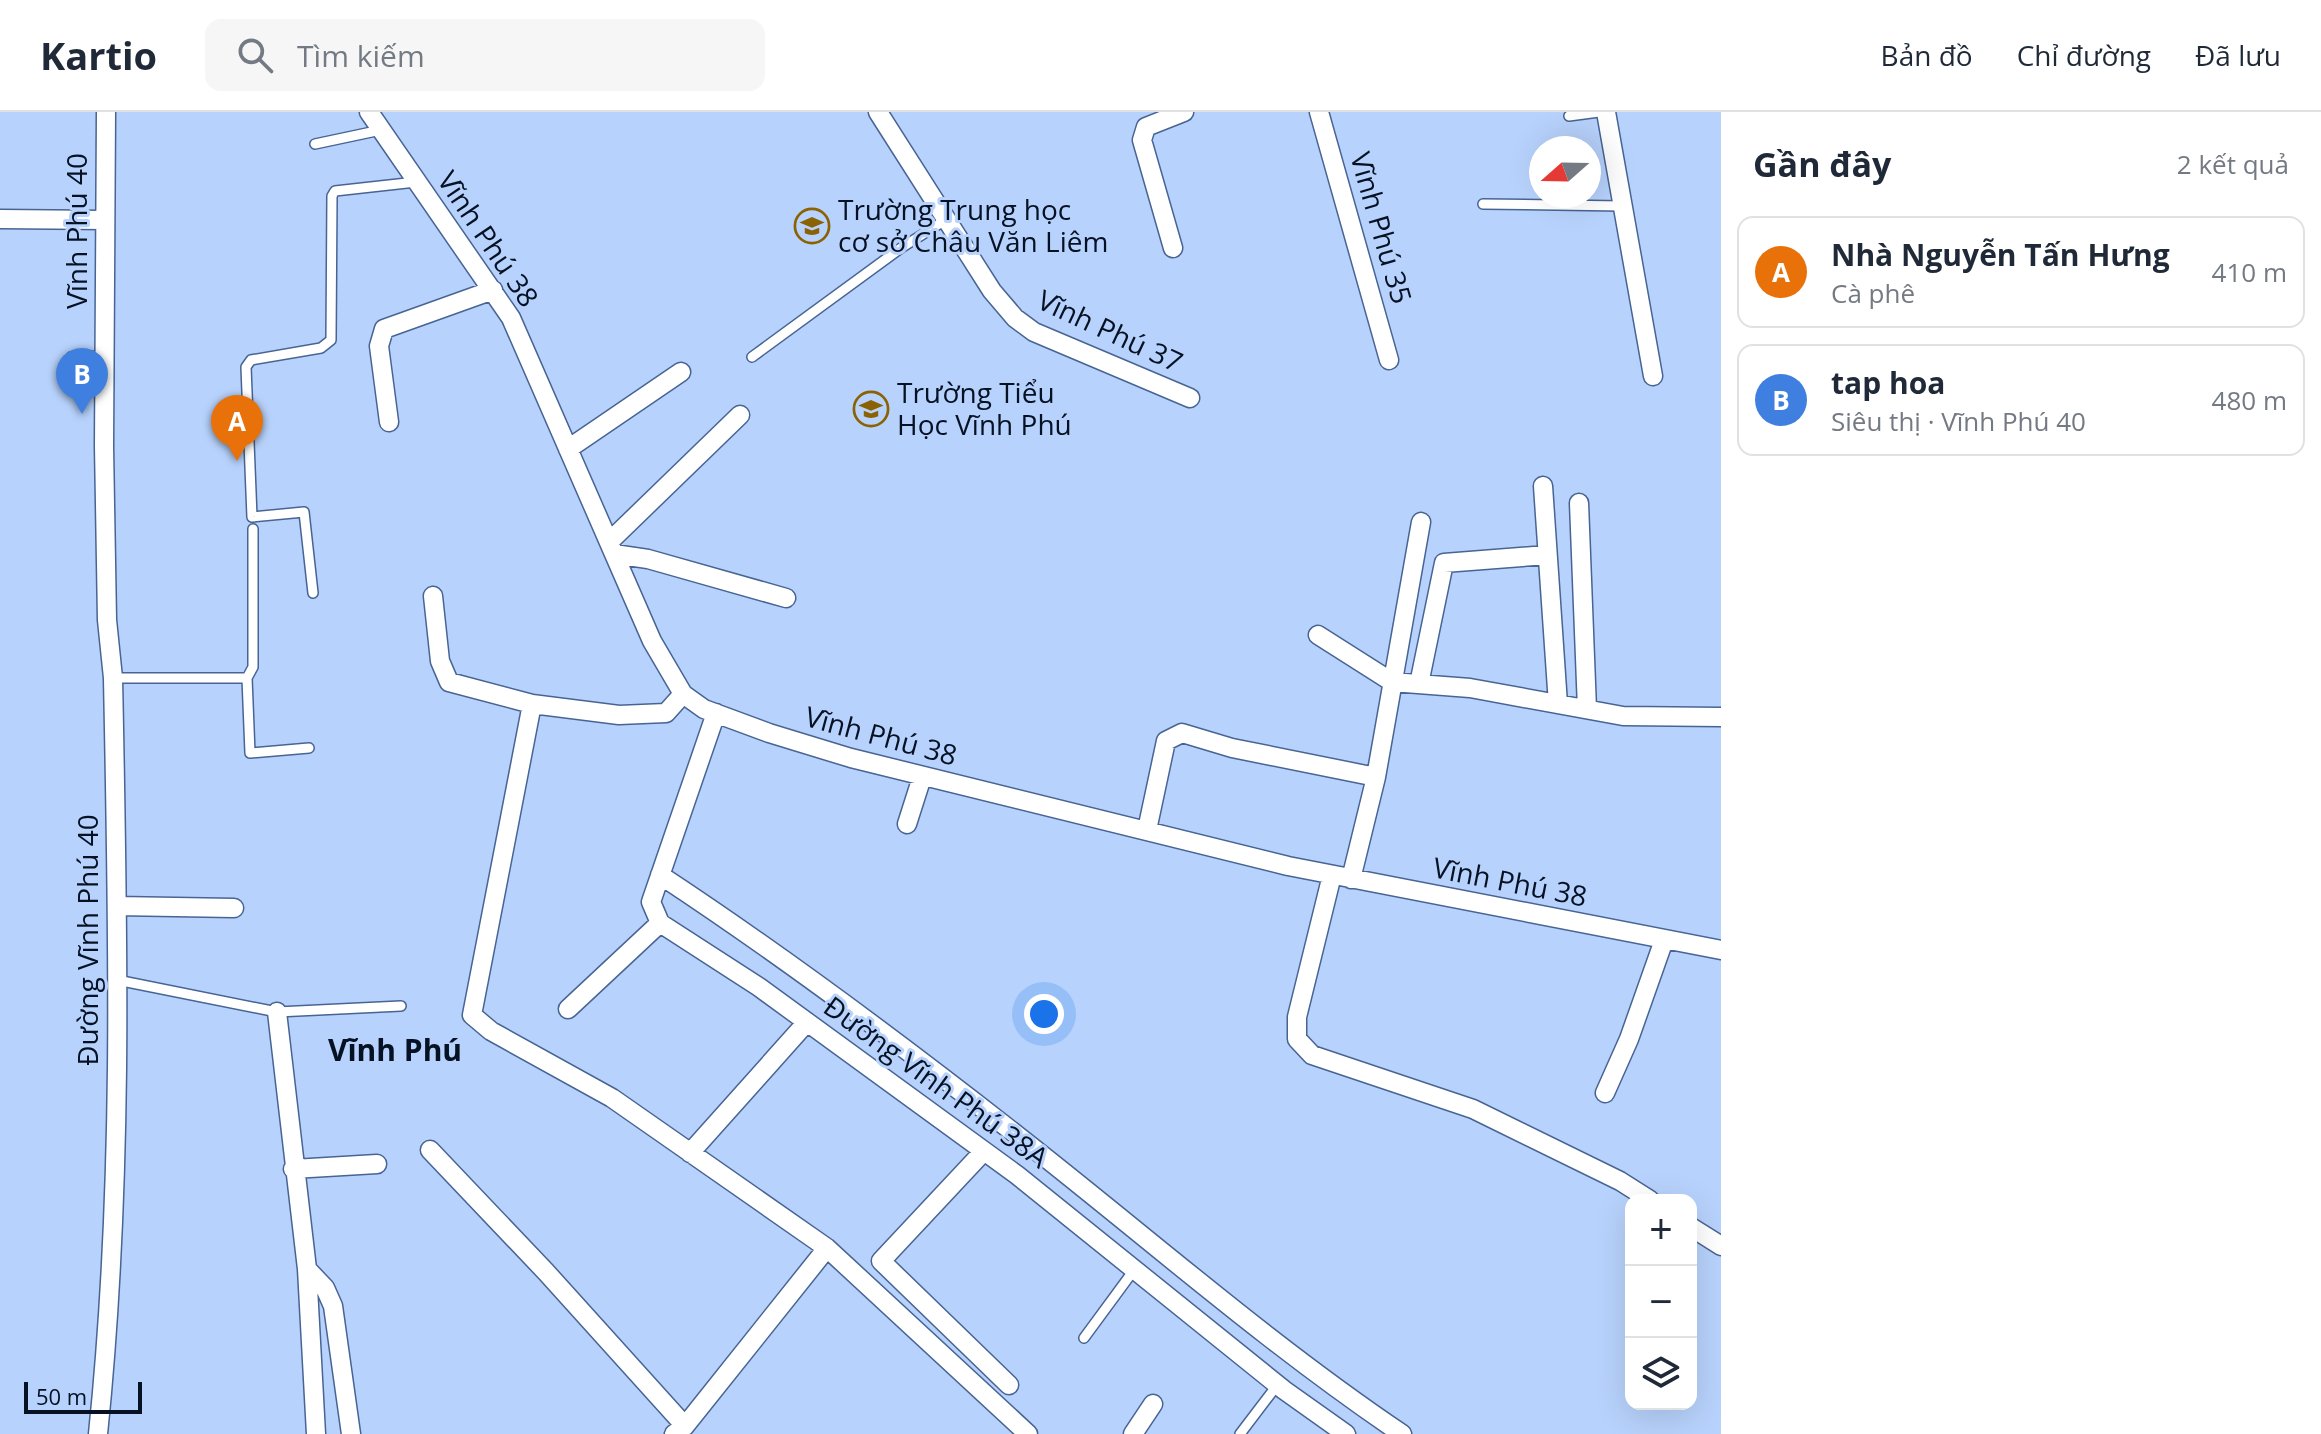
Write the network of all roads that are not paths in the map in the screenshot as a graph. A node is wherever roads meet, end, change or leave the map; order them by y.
1 (106, 112) edge
2 (369, 112) edge
3 (878, 112) edge
4 (1184, 112) edge
5 (1319, 112) edge
6 (1599, 112) edge
7 (1606, 112) edge
8 (1569, 116) dead end
9 (381, 130) junction
10 (315, 144) dead end
11 (416, 182) junction
12 (1483, 204) dead end
13 (1622, 206) junction
14 (0, 219) edge
15 (947, 219) junction
16 (105, 220) junction
17 (1173, 248) dead end
18 (493, 290) junction
19 (104, 356) junction
20 (71, 357) dead end
21 (752, 357) dead end
22 (1389, 360) dead end
23 (681, 372) dead end
24 (1653, 376) dead end
25 (1190, 398) dead end
26 (740, 415) dead end
27 (389, 422) dead end
28 (104, 446) joint
29 (568, 449) junction
30 (1543, 486) dead end
31 (1579, 503) dead end
32 (1421, 522) dead end
33 (253, 529) dead end
34 (611, 548) junction
35 (1547, 555) junction
36 (313, 593) dead end
37 (433, 596) dead end
38 (786, 598) dead end
39 (1318, 635) dead end
40 (113, 678) junction
41 (247, 678) junction
42 (1392, 682) junction
43 (1419, 684) junction
44 (683, 694) junction
45 (532, 704) junction
46 (1558, 704) junction
47 (1587, 709) junction
48 (716, 713) junction
49 (1721, 717) edge
50 (309, 748) dead end
51 (922, 777) junction
52 (1376, 777) junction
53 (907, 824) dead end
54 (1147, 830) junction
55 (660, 875) junction
56 (1332, 875) junction
57 (1351, 879) junction
58 (117, 906) junction
59 (234, 908) dead end
60 (660, 923) junction
61 (1664, 940) junction
62 (1721, 950) edge
63 (117, 980) junction
64 (401, 1006) dead end
65 (568, 1009) dead end
66 (277, 1012) junction
67 (807, 1022) junction
68 (1605, 1093) dead end
69 (430, 1150) dead end
70 (984, 1151) junction
71 (690, 1153) junction
72 (377, 1164) dead end
73 (293, 1169) junction
74 (1641, 1194) edge
75 (1697, 1231) edge
76 (1721, 1246) edge
77 (827, 1248) junction
78 (307, 1269) junction
79 (1134, 1270) junction
80 (1084, 1338) dead end
81 (1278, 1384) junction
82 (1009, 1385) dead end
83 (1153, 1404) dead end
84 (680, 1430) edge
85 (98, 1434) edge
86 (316, 1434) edge
87 (351, 1434) edge
88 (1028, 1434) edge
89 (1133, 1434) edge
90 (1240, 1434) edge
91 (1346, 1434) edge
92 (1402, 1434) edge

1 - 16 street, Vĩnh Phú 40
2 - 9 street, Vĩnh Phú 38
3 - 15 street, Vĩnh Phú 37
4 - 17 street
5 - 22 street, Vĩnh Phú 35
6 - 8 lane
7 - 13 street
9 - 10 lane
9 - 11 street, Vĩnh Phú 38
11 - 18 street, Vĩnh Phú 38
11 - 36 lane
12 - 13 lane
13 - 24 street
14 - 16 street
15 - 21 lane
15 - 25 street, Vĩnh Phú 37
16 - 19 street, Vĩnh Phú 40
18 - 27 street
18 - 29 street, Vĩnh Phú 38
19 - 20 lane
19 - 28 street, Vĩnh Phú 40
23 - 29 street
26 - 34 street
28 - 40 street, Đường Vĩnh Phú 40
29 - 34 street, Vĩnh Phú 38
30 - 35 street
31 - 47 street
32 - 42 street
33 - 41 lane
34 - 38 street
34 - 44 street, Vĩnh Phú 38
35 - 43 street
35 - 46 street
37 - 45 street
39 - 42 street
40 - 41 lane
40 - 58 street, Đường Vĩnh Phú 40
41 - 50 lane
42 - 43 street
42 - 52 street
43 - 46 street
44 - 45 street
44 - 48 street, Vĩnh Phú 38
45 - 71 street
46 - 47 street
47 - 49 street
48 - 51 street, Vĩnh Phú 38
48 - 55 street
51 - 53 street
51 - 54 street, Vĩnh Phú 38
52 - 54 street
52 - 57 street
54 - 56 street, Vĩnh Phú 38
55 - 60 street
55 - 92 street
56 - 57 street, Vĩnh Phú 38
56 - 74 street
57 - 61 street, Vĩnh Phú 38
58 - 59 street
58 - 63 street, Đường Vĩnh Phú 40
60 - 65 street
60 - 67 street, Đường Vĩnh Phú 38A
61 - 62 street, Vĩnh Phú 38
61 - 68 street
63 - 66 lane
63 - 85 street, Đường Vĩnh Phú 40
64 - 66 lane
66 - 73 street
67 - 70 street, Đường Vĩnh Phú 38A
67 - 71 street
69 - 84 street
70 - 79 street, Đường Vĩnh Phú 38A
70 - 82 street
71 - 77 street
72 - 73 street
73 - 78 street
75 - 76 street
77 - 84 street
77 - 88 street
78 - 86 street
78 - 87 street
79 - 80 lane
79 - 81 street, Đường Vĩnh Phú 38A
81 - 90 lane
81 - 91 street, Đường Vĩnh Phú 38A
83 - 89 street

